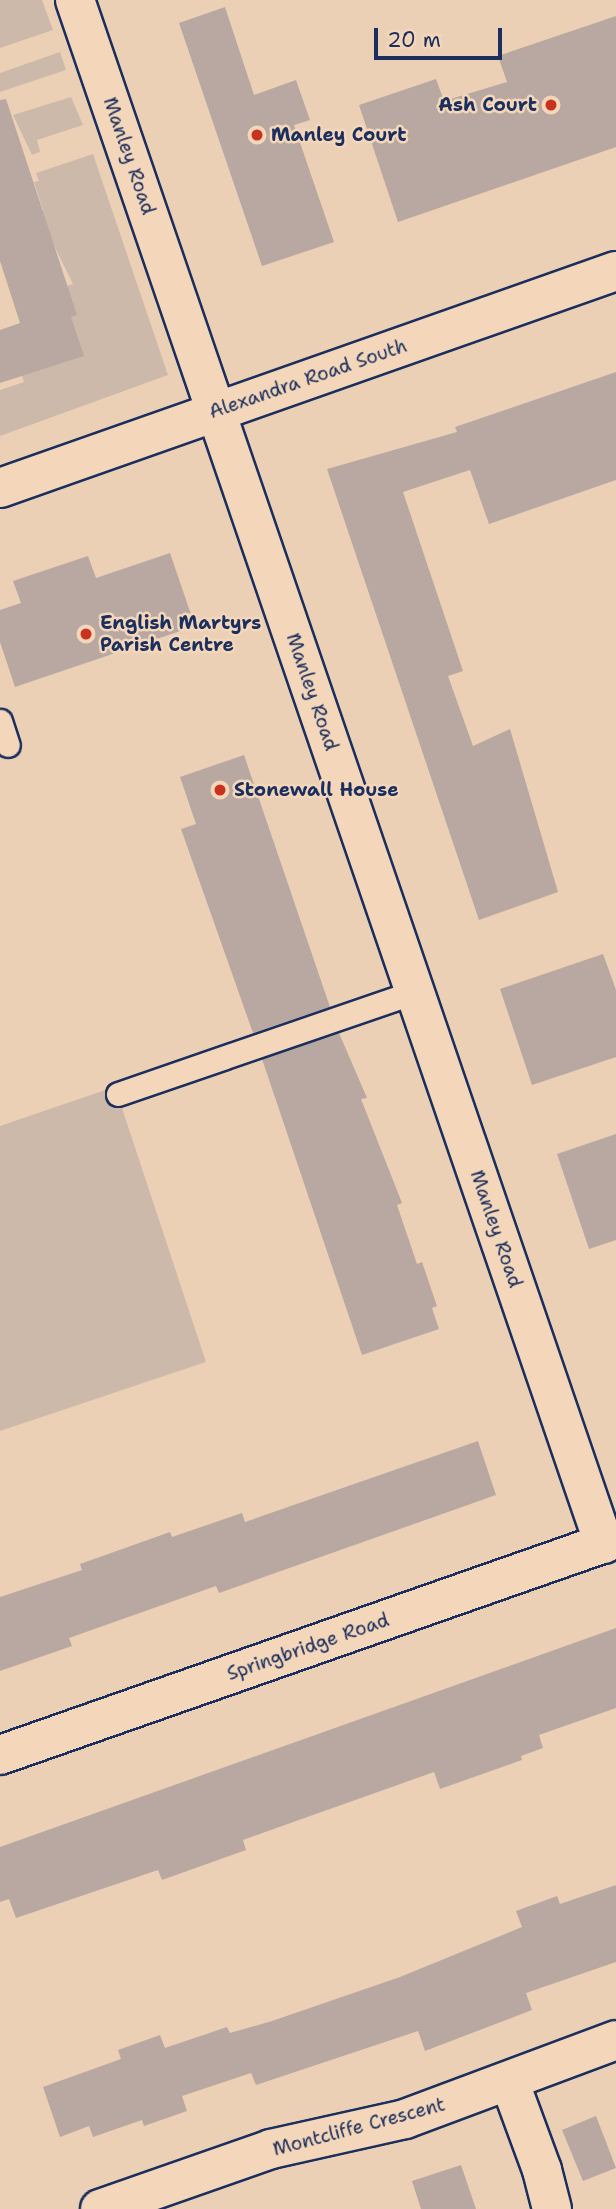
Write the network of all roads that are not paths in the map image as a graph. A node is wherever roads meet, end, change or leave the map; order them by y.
1 (75, 0) edge
2 (616, 271) edge
3 (216, 412) junction
4 (0, 488) edge
5 (0, 721) edge
6 (8, 745) dead end
7 (415, 992) junction
8 (118, 1094) dead end
9 (610, 1542) edge
10 (0, 1755) edge
11 (616, 2040) edge
12 (510, 2083) junction
13 (100, 2209) edge
14 (552, 2209) edge

1 - 3 street, Manley Road
2 - 3 street, Alexandra Road South
3 - 4 street, Alexandra Road South
3 - 7 street, Manley Road
5 - 6 lane
7 - 8 lane
7 - 9 street, Manley Road
9 - 10 street, Springbridge Road
11 - 12 street, Montcliffe Crescent
12 - 13 street, Montcliffe Crescent
12 - 14 street

